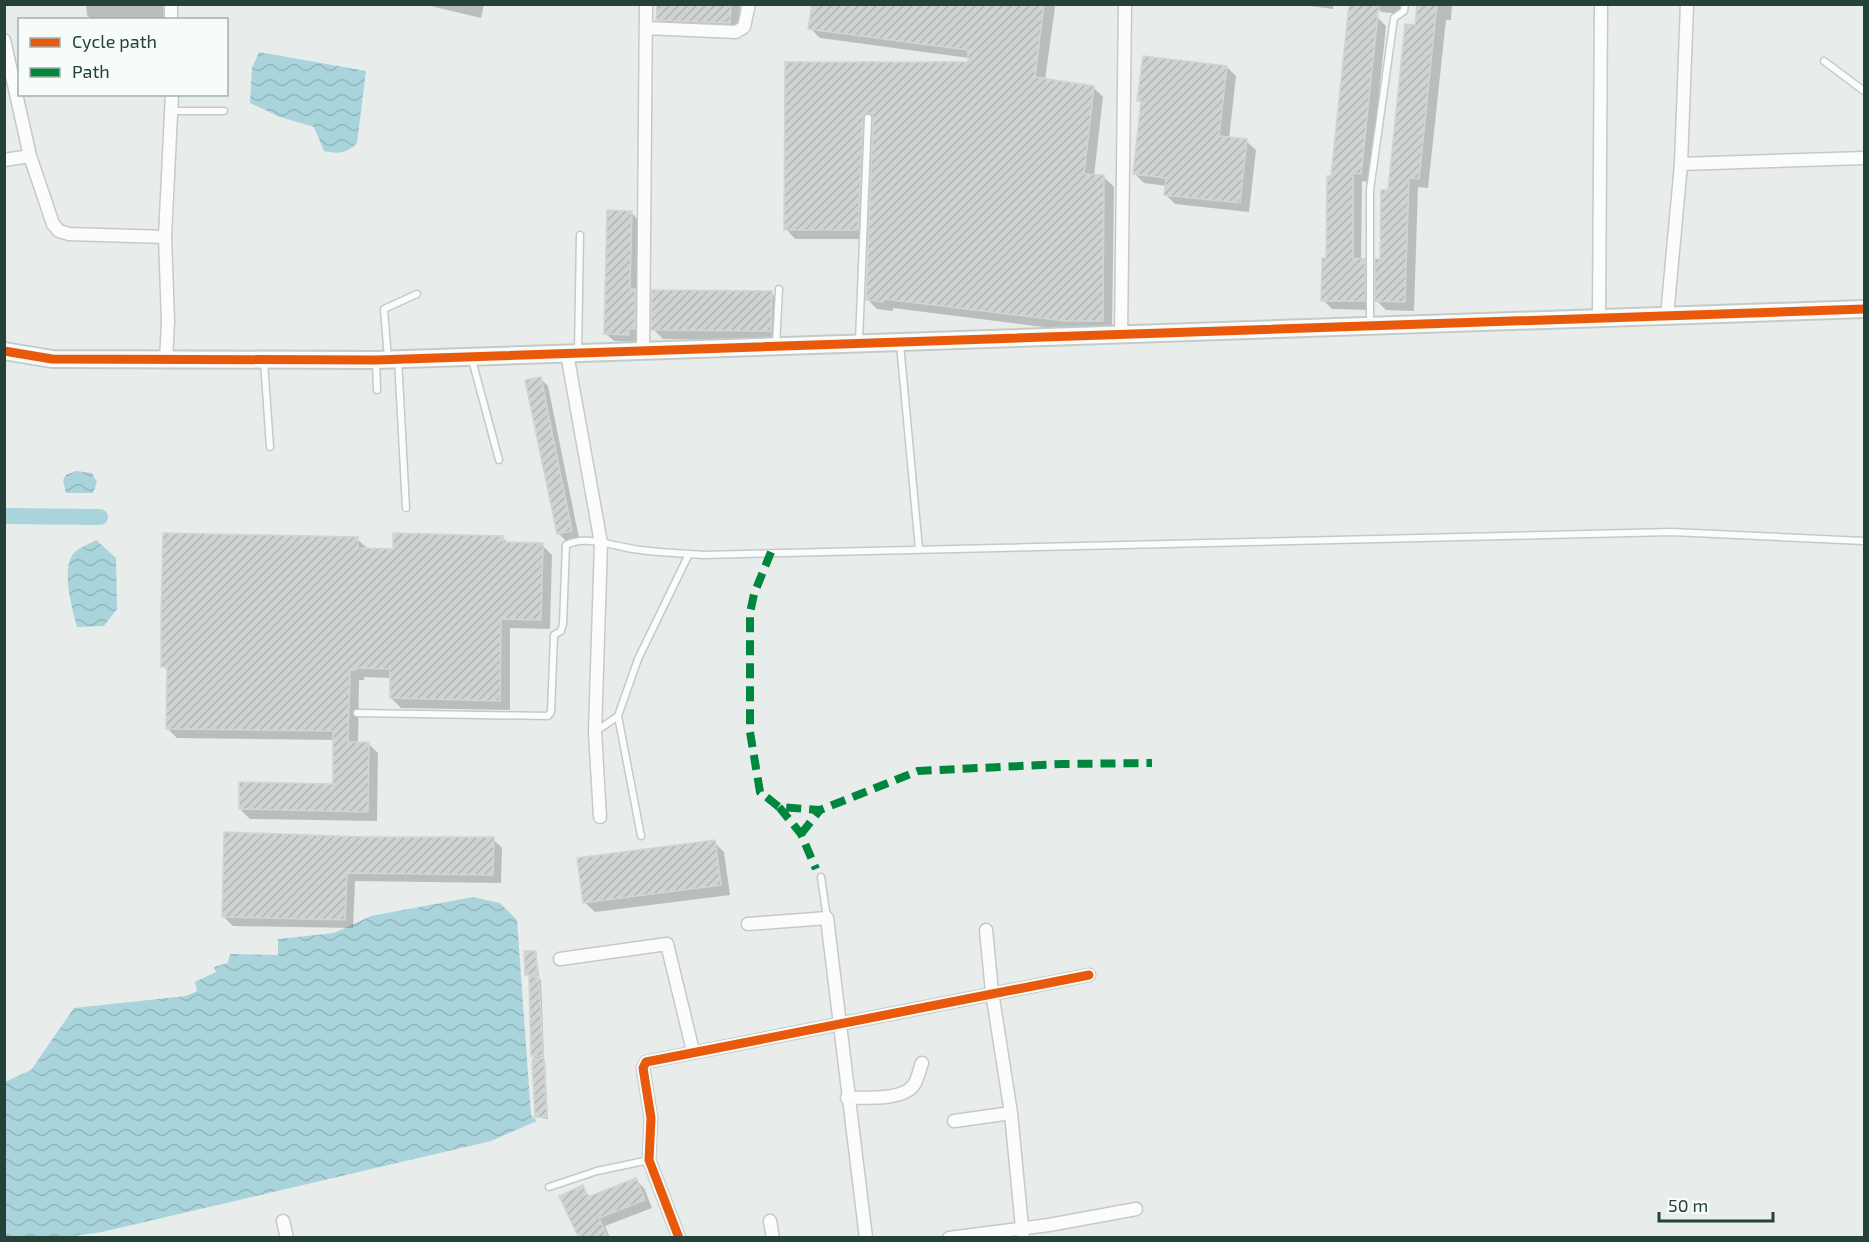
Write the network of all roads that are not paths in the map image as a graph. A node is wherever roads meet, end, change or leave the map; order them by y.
1 (646, 4) edge
2 (749, 4) edge
3 (1125, 4) edge
4 (1405, 4) edge
5 (1601, 4) edge
6 (1687, 4) edge
7 (646, 28) junction
8 (4, 40) edge
9 (1824, 60) dead end
10 (7, 68) edge
11 (1864, 91) edge
12 (171, 96) edge
13 (172, 111) junction
14 (224, 111) dead end
15 (868, 118) dead end
16 (30, 156) junction
17 (1864, 158) edge
18 (4, 160) edge
19 (1681, 164) junction
20 (580, 235) dead end
21 (165, 237) junction
22 (779, 289) dead end
23 (417, 294) dead end
24 (1864, 309) edge
25 (1667, 316) junction
26 (1599, 319) junction
27 (1370, 327) junction
28 (1121, 336) junction
29 (900, 343) junction
30 (859, 345) junction
31 (776, 348) junction
32 (4, 351) edge
33 (643, 352) junction
34 (573, 354) junction
35 (471, 356) junction
36 (387, 359) junction
37 (166, 361) junction
38 (264, 361) junction
39 (377, 390) dead end
40 (270, 447) dead end
41 (499, 460) dead end
42 (406, 508) dead end
43 (1864, 541) edge
44 (601, 543) junction
45 (919, 549) junction
46 (689, 554) junction
47 (357, 713) dead end
48 (618, 716) junction
49 (595, 732) junction
50 (600, 817) dead end
51 (641, 836) dead end
52 (821, 877) dead end
53 (827, 918) junction
54 (748, 924) dead end
55 (986, 930) dead end
56 (560, 959) dead end
57 (1089, 975) dead end
58 (992, 992) junction
59 (839, 1022) junction
60 (693, 1051) junction
61 (922, 1063) dead end
62 (847, 1098) junction
63 (1011, 1113) junction
64 (954, 1121) dead end
65 (648, 1160) junction
66 (549, 1187) dead end
67 (1136, 1209) dead end
68 (283, 1221) dead end
69 (770, 1221) dead end
70 (1023, 1232) edge
71 (287, 1238) edge
72 (679, 1238) edge
73 (773, 1238) edge
74 (866, 1238) edge
75 (949, 1238) edge

1 - 7 street
2 - 7 street
3 - 28 street
4 - 27 lane
5 - 26 street
6 - 19 street
7 - 33 street
8 - 10 street
9 - 11 lane
10 - 16 street
12 - 13 street
13 - 14 lane
13 - 21 street
15 - 30 lane
16 - 18 street
16 - 21 street
17 - 19 street
19 - 25 street
20 - 34 lane
21 - 37 street
22 - 31 lane
23 - 36 lane
24 - 25 street
25 - 26 street
26 - 27 street
27 - 28 street
28 - 29 street
29 - 30 street
29 - 45 lane
30 - 31 street
31 - 33 street
32 - 37 street
33 - 34 street
34 - 35 street
34 - 44 street
35 - 36 street
35 - 41 lane
36 - 38 street
36 - 39 lane
36 - 42 lane
37 - 38 street
38 - 40 lane
43 - 45 lane
44 - 46 lane
44 - 47 lane
44 - 49 street
45 - 46 lane
46 - 48 lane
48 - 49 lane
48 - 51 lane
49 - 50 street
52 - 53 lane
53 - 54 street
53 - 59 street
55 - 58 street
56 - 60 street
57 - 58 street
58 - 59 street
58 - 63 street
59 - 60 street
59 - 62 street
60 - 65 street
61 - 62 street
62 - 74 street
63 - 64 street
63 - 70 street
65 - 66 lane
65 - 72 street
67 - 70 street
68 - 71 street
69 - 73 street
70 - 75 street

